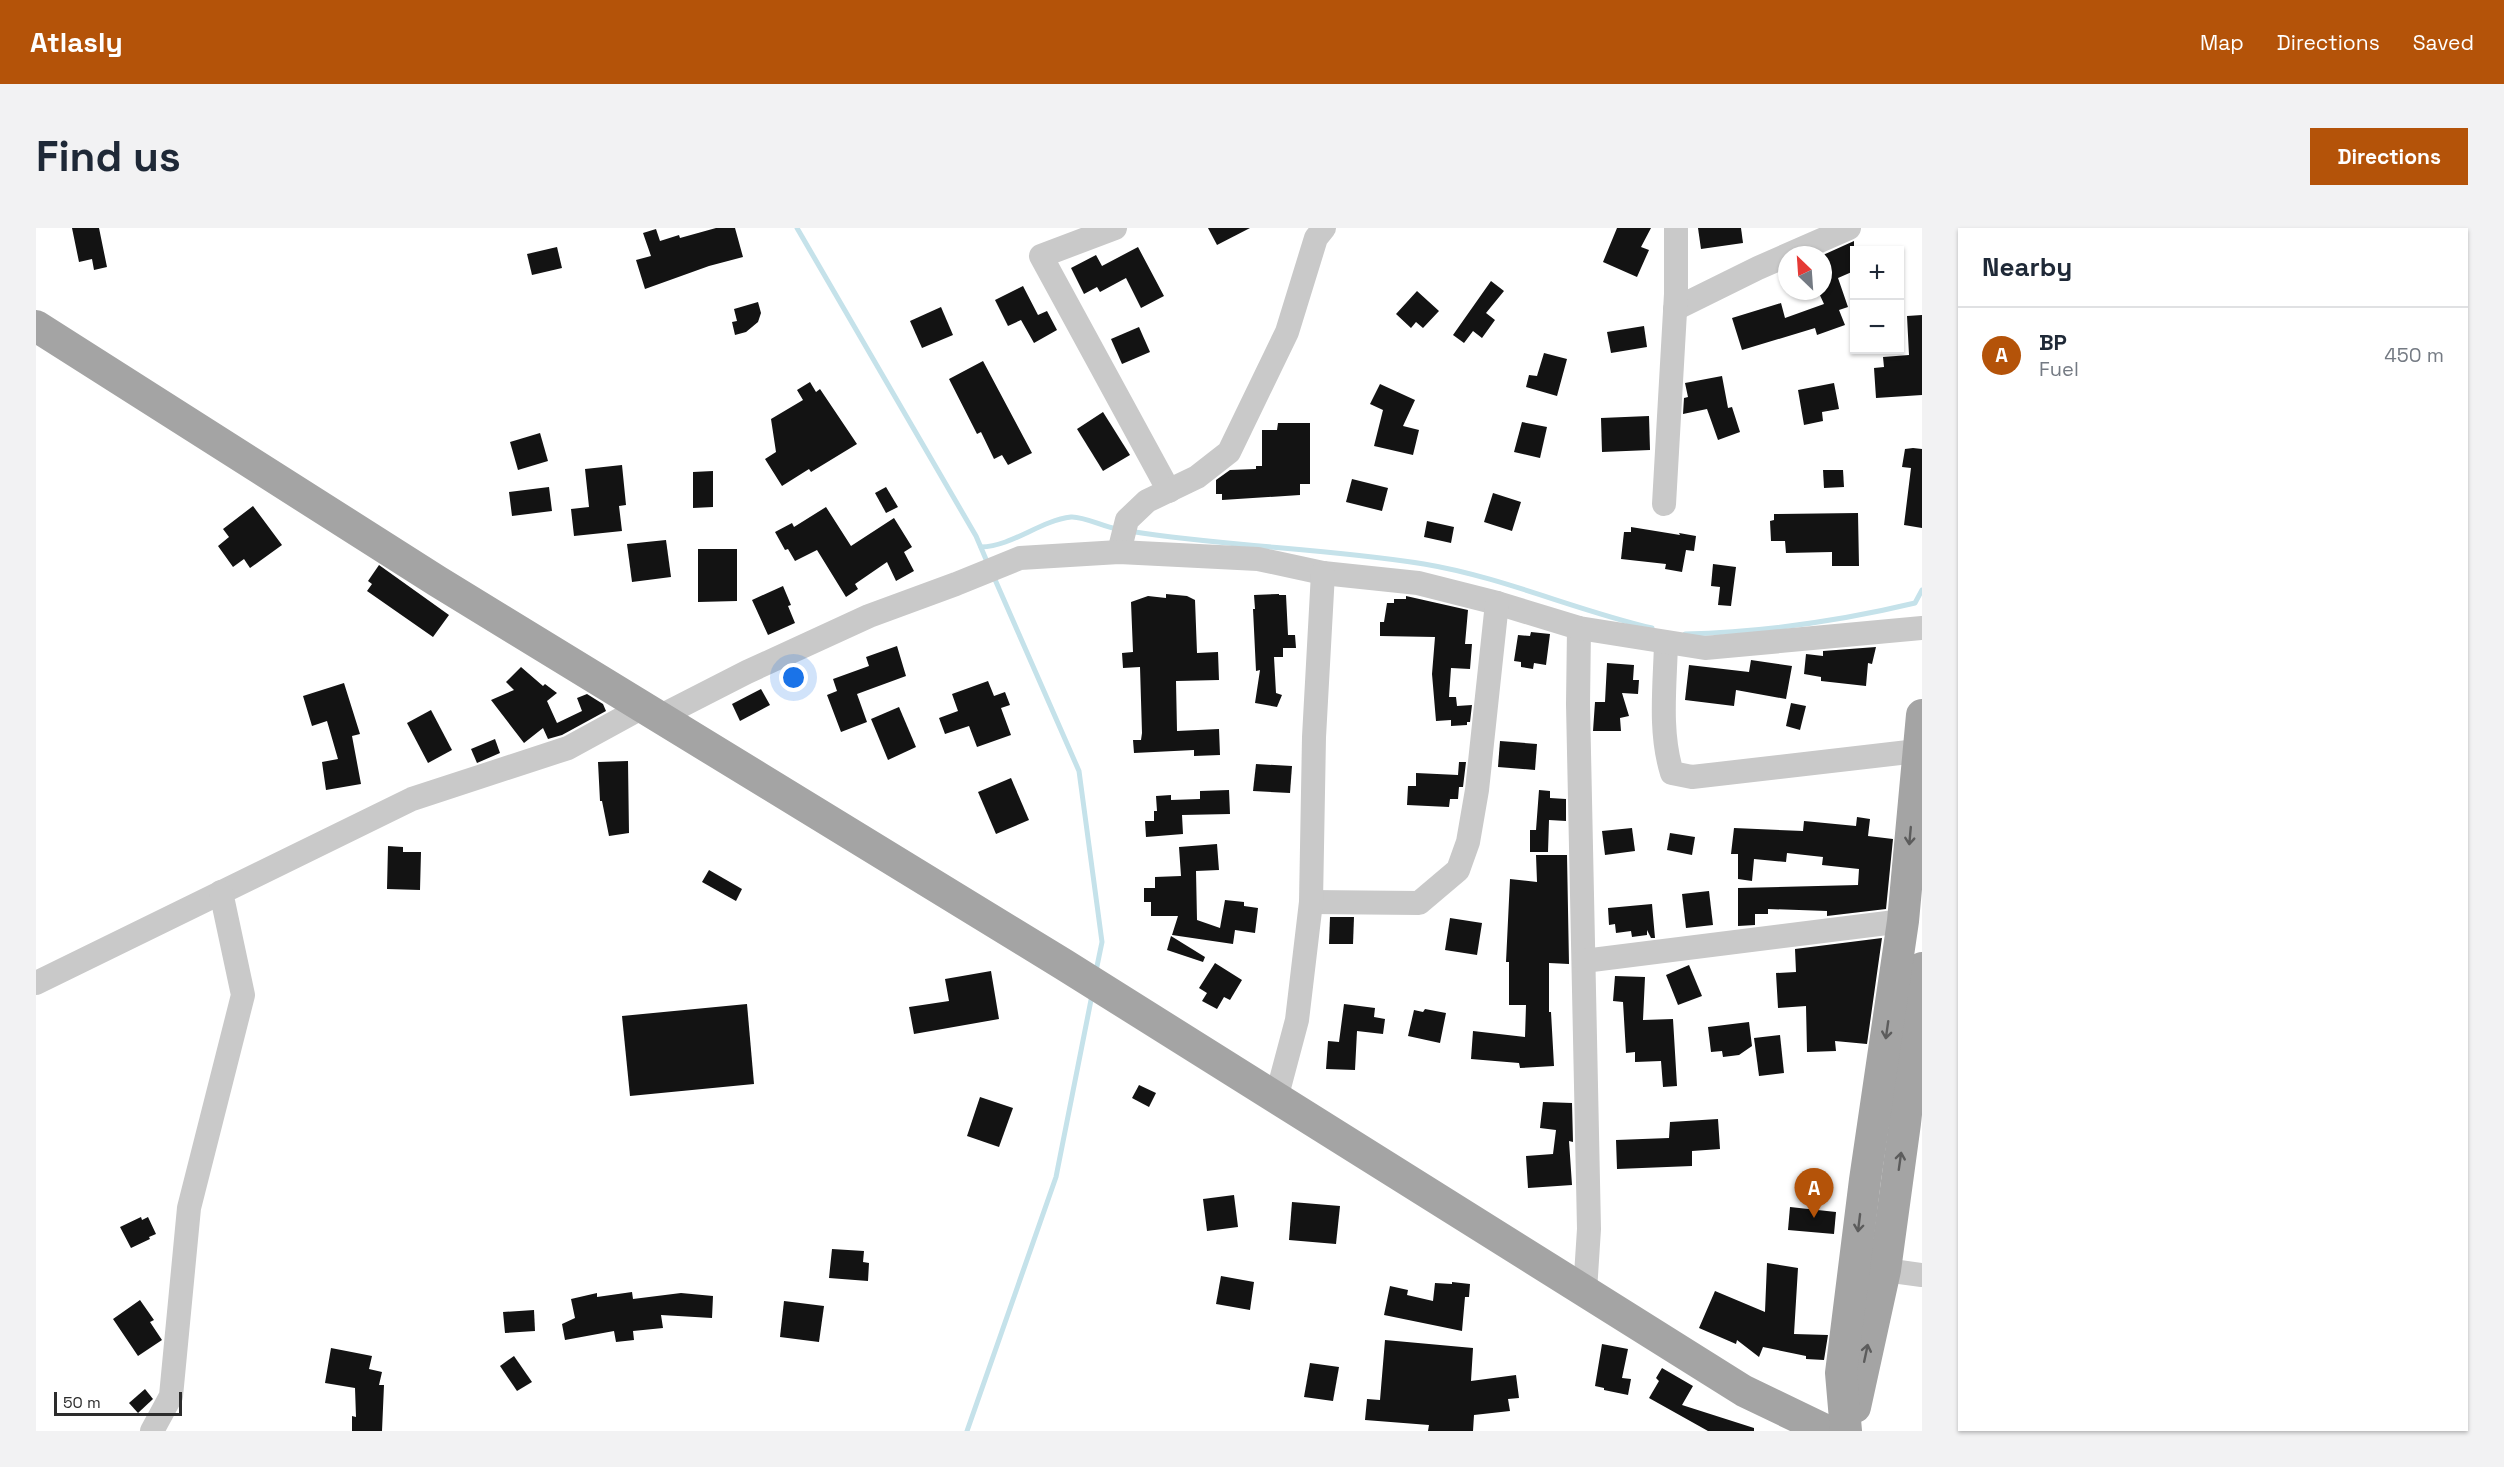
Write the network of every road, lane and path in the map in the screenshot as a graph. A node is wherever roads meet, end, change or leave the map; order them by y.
1 (1115, 228) edge
2 (1324, 228) edge
3 (1676, 228) edge
4 (1849, 228) edge
5 (1055, 239) edge
6 (1675, 309) junction
7 (36, 326) edge
8 (1169, 491) junction
9 (1664, 504) dead end
10 (1123, 537) junction
11 (1323, 573) junction
12 (1497, 603) junction
13 (1579, 628) junction
14 (1922, 628) edge
15 (1666, 643) junction
16 (651, 712) junction
17 (1922, 716) edge
18 (1917, 751) junction
19 (221, 892) junction
20 (1311, 902) junction
21 (1903, 921) junction
22 (1584, 961) junction
23 (1922, 968) edge
24 (36, 983) edge
25 (1276, 1099) junction
26 (1914, 1123) edge
27 (1885, 1270) junction
28 (1922, 1275) edge
29 (1585, 1292) junction
30 (152, 1431) edge
31 (1827, 1431) edge
32 (1848, 1431) edge

1 - 5 street
2 - 8 street
3 - 6 street
4 - 6 street
5 - 8 street
6 - 9 street
7 - 16 main road
8 - 10 street
10 - 11 street
10 - 16 street
11 - 12 street
11 - 20 street
12 - 13 street
12 - 20 street
13 - 15 street
13 - 22 street
14 - 15 street
15 - 18 street
16 - 19 street
16 - 25 main road
17 - 18 main road
18 -> 21 main road
19 - 24 street
19 - 30 street
20 - 25 street
21 - 22 street
21 -> 32 main road
22 - 29 street
23 - 26 main road
25 - 29 main road
27 -> 26 main road
27 - 28 street
32 -> 27 main road
29 - 31 main road

